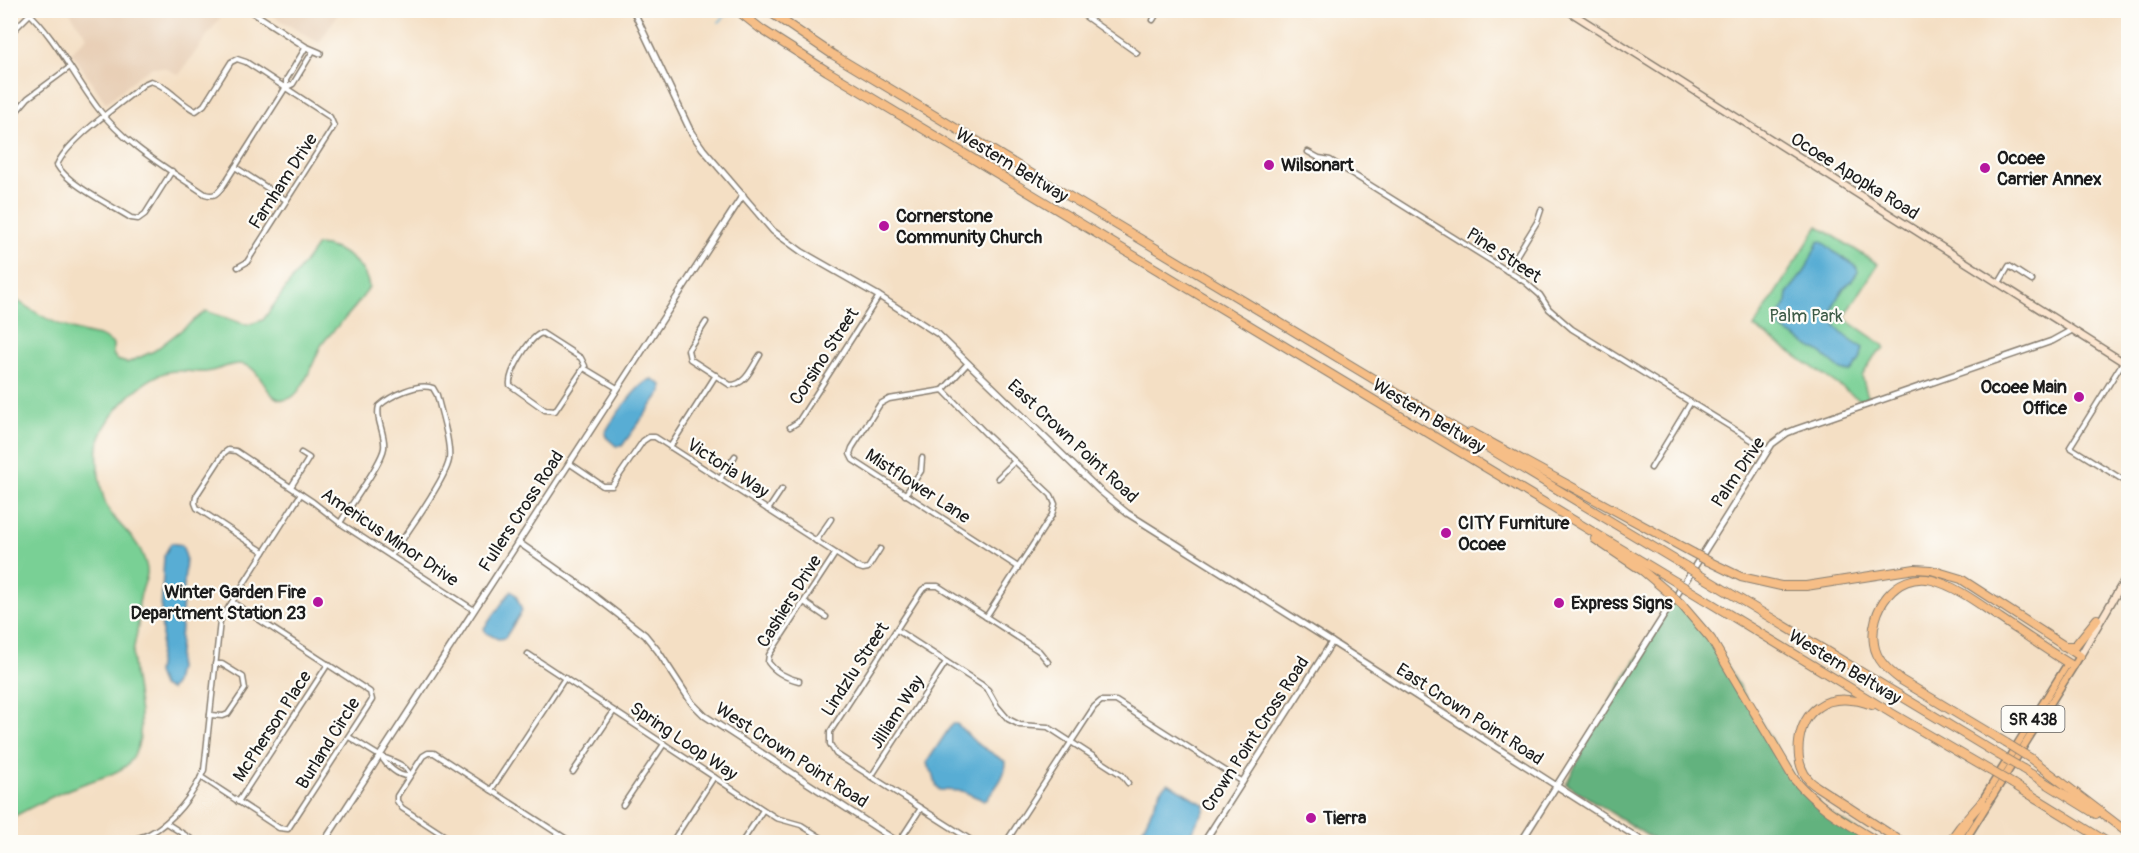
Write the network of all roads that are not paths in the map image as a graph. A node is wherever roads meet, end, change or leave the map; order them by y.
1 (249, 10) edge
2 (633, 10) edge
3 (767, 10) edge
4 (1076, 10) edge
5 (1159, 10) edge
6 (1567, 10) edge
7 (28, 12) edge
8 (740, 13) edge
9 (1154, 20) dead end
10 (10, 34) edge
11 (306, 47) junction
12 (317, 52) joint
13 (1137, 52) dead end
14 (70, 67) junction
15 (286, 87) junction
16 (105, 117) junction
17 (10, 119) edge
18 (1308, 152) dead end
19 (234, 167) junction
20 (172, 171) junction
21 (743, 195) junction
22 (286, 200) junction
23 (1541, 210) dead end
24 (238, 267) dead end
25 (1507, 271) junction
26 (2032, 281) dead end
27 (1998, 283) junction
28 (879, 296) junction
29 (706, 321) dead end
30 (2072, 330) junction
31 (2128, 353) edge
32 (760, 355) dead end
33 (968, 363) junction
34 (2126, 363) edge
35 (585, 368) junction
36 (716, 375) junction
37 (1370, 377) junction
38 (617, 388) junction
39 (943, 390) junction
40 (1690, 402) junction
41 (790, 427) dead end
42 (670, 447) junction
43 (1768, 450) junction
44 (301, 453) dead end
45 (735, 456) dead end
46 (922, 458) dead end
47 (1015, 461) junction
48 (569, 463) junction
49 (1652, 468) dead end
50 (998, 478) dead end
51 (720, 479) junction
52 (2128, 483) edge
53 (291, 488) junction
54 (782, 489) dead end
55 (301, 494) junction
56 (1530, 494) junction
57 (905, 495) junction
58 (768, 510) junction
59 (831, 519) dead end
60 (340, 523) junction
61 (518, 542) junction
62 (816, 542) junction
63 (880, 549) dead end
64 (264, 552) junction
65 (835, 554) junction
66 (392, 556) junction
67 (1018, 567) junction
68 (2128, 574) edge
69 (2114, 597) junction
70 (232, 602) junction
71 (804, 602) junction
72 (474, 610) junction
73 (826, 617) dead end
74 (986, 617) junction
75 (2097, 619) junction
76 (897, 630) junction
77 (1332, 642) junction
78 (2062, 646) junction
79 (528, 654) dead end
80 (2077, 654) junction
81 (946, 662) junction
82 (1048, 662) dead end
83 (215, 664) junction
84 (328, 664) junction
85 (2071, 664) junction
86 (565, 678) junction
87 (799, 681) dead end
88 (614, 711) junction
89 (1893, 714) junction
90 (210, 715) junction
91 (349, 737) junction
92 (1071, 742) junction
93 (664, 744) junction
94 (381, 756) junction
95 (573, 772) dead end
96 (410, 776) junction
97 (201, 777) junction
98 (714, 777) junction
99 (871, 777) junction
100 (2001, 778) junction
101 (1243, 782) junction
102 (1128, 783) dead end
103 (1556, 787) junction
104 (491, 790) junction
105 (238, 802) junction
106 (1982, 802) junction
107 (623, 805) dead end
108 (921, 808) junction
109 (764, 810) junction
110 (166, 823) junction
111 (2128, 833) edge
112 (674, 839) dead end
113 (122, 843) edge
114 (195, 843) edge
115 (324, 843) edge
116 (454, 843) edge
117 (571, 843) edge
118 (742, 843) edge
119 (828, 843) edge
120 (898, 843) edge
121 (974, 843) edge
122 (1006, 843) edge
123 (1204, 843) edge
124 (1521, 843) edge
125 (1644, 843) edge
126 (1878, 843) edge
127 (1902, 843) edge
128 (1949, 843) edge
129 (1956, 843) edge
130 (1964, 843) edge
131 (2107, 843) edge

1 - 11 street
2 - 21 street, East Crown Point Road
3 - 37 highway, Western Beltway
4 - 13 street
5 - 9 street
6 - 27 main road, Ocoee Apopka Road
7 - 10 street
7 - 14 street
8 - 56 highway, Western Beltway
11 - 12 street
11 - 15 street
12 - 15 street
14 - 16 street
14 - 17 street
15 - 16 street, Farnham Drive
15 - 19 street
15 - 22 street, Farnham Drive
16 - 20 street
16 - 20 street, Farnham Drive
18 - 25 street, Pine Street
19 - 20 street
19 - 22 street
21 - 28 street, East Crown Point Road
21 - 38 street, Fullers Cross Road
22 - 24 street, Farnham Drive
23 - 25 street
25 - 40 street, Pine Street
26 - 27 street
27 - 30 main road, Ocoee Apopka Road
28 - 33 street, East Crown Point Road
28 - 41 street, Corsino Street
29 - 36 street
30 - 34 main road, Ocoee Apopka Road
30 - 43 street, Palm Drive
31 - 34 main road
32 - 36 street
33 - 39 street
33 - 77 street, East Crown Point Road
34 - 52 street
35 - 35 street
35 - 38 street
36 - 42 street
37 - 78 highway, bridge
37 - 111 highway, Western Beltway, bridge
38 - 48 street, Fullers Cross Road
39 - 47 street
39 - 57 street, Mistflower Lane
40 - 43 street, Pine Street
40 - 49 street
42 - 48 street, Victoria Way
42 - 51 street, Victoria Way
43 - 103 street, Palm Drive
44 - 53 street
45 - 51 street
46 - 57 street
47 - 50 street
47 - 67 street
48 - 61 street, Fullers Cross Road
51 - 58 street, Victoria Way
53 - 55 street, Americus Minor Drive
53 - 64 street, Americus Minor Drive
54 - 58 street
55 - 60 street, Americus Minor Drive
55 - 64 street
56 - 89 highway, Western Beltway, bridge
56 - 126 highway, bridge
57 - 67 street, Mistflower Lane
58 - 62 street, Victoria Way
59 - 62 street
60 - 66 street, Americus Minor Drive
60 - 66 street
61 - 72 street, Fullers Cross Road
61 - 120 street, West Crown Point Road
62 - 65 street, Victoria Way
63 - 65 street, Victoria Way
64 - 70 street
65 - 71 street, Cashiers Drive
66 - 72 street, Americus Minor Drive
67 - 74 street
68 - 69 main road, SR 438
69 - 75 main road, SR 438
69 - 80 main road, SR 438
70 - 83 street
70 - 84 street, Burland Circle
71 - 73 street
71 - 87 street, Cashiers Drive
72 - 94 street, Fullers Cross Road
74 - 76 street, Lindzlu Street
74 - 82 street, Lindzlu Street
75 - 78 highway
75 - 80 main road, SR 438
76 - 81 street
76 - 99 street, Lindzlu Street
77 - 101 street, Crown Point Cross Road
77 - 103 street, East Crown Point Road
78 - 80 highway
79 - 86 street, Spring Loop Way
80 - 85 main road, SR 438
81 - 92 street
81 - 99 street, Jilliam Way
83 - 90 street
83 - 90 street
84 - 91 street, Burland Circle
84 - 105 street, McPherson Place
85 - 100 main road, SR 438
85 - 111 highway, bridge
86 - 88 street, Spring Loop Way
86 - 104 street
88 - 93 street, Spring Loop Way
88 - 95 street
89 - 127 highway
89 - 131 highway, Western Beltway, bridge
90 - 97 street
91 - 94 street
91 - 105 street, Burland Circle
92 - 101 street
92 - 102 street
92 - 122 street
93 - 98 street, Spring Loop Way
93 - 107 street
94 - 96 street
94 - 115 street, Fullers Cross Road
96 - 104 street
96 - 116 street
97 - 105 street, Burland Circle
97 - 110 street
98 - 109 street, Spring Loop Way
98 - 112 street
99 - 108 street, Lindzlu Street
100 - 106 main road
100 - 130 main road
101 - 123 street, Crown Point Cross Road
103 - 124 street, Palm Drive
103 - 125 street, East Crown Point Road
104 - 117 street
106 - 128 highway
106 - 129 main road
108 - 120 street
108 - 121 street, Lindzlu Street
109 - 118 street
109 - 119 street, Spring Loop Way
110 - 113 street
110 - 114 street

